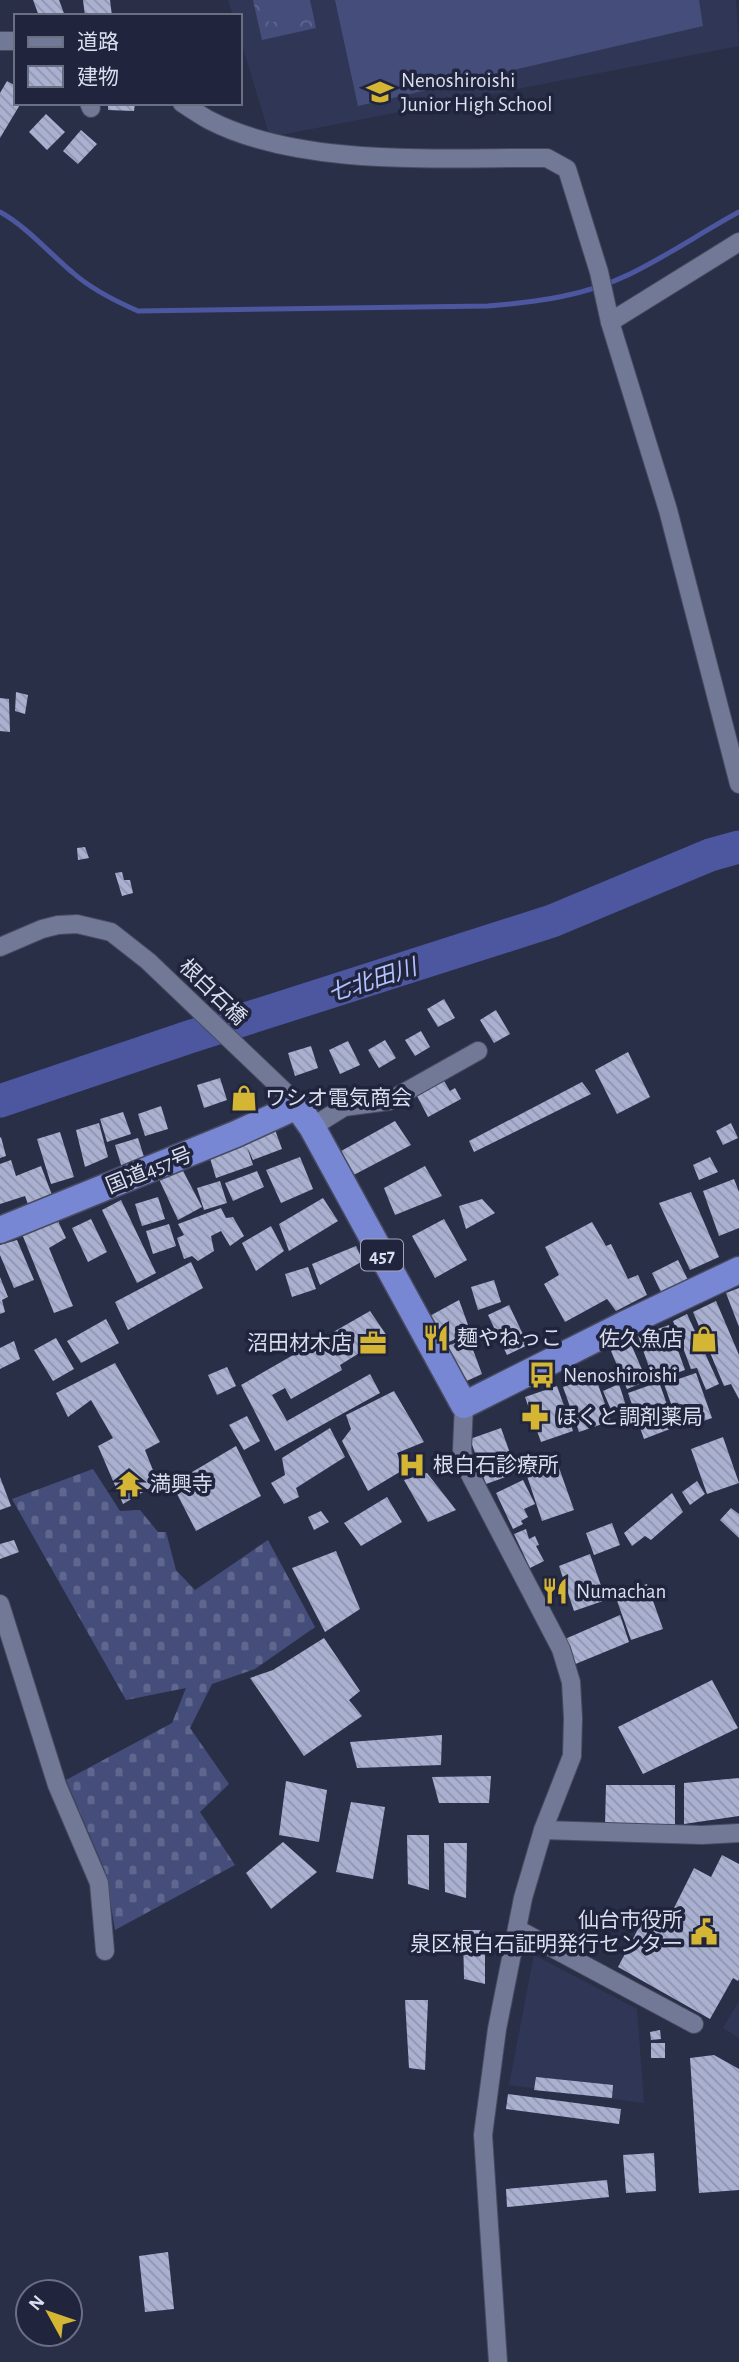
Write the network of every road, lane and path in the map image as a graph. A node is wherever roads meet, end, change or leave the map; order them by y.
1 (185, 105) edge
2 (739, 242) edge
3 (609, 317) junction
4 (739, 784) edge
5 (0, 947) edge
6 (478, 1051) dead end
7 (305, 1117) junction
8 (0, 1230) edge
9 (739, 1270) edge
10 (464, 1405) junction
11 (0, 1604) edge
12 (543, 1830) junction
13 (739, 1833) edge
14 (517, 1929) junction
15 (105, 1951) dead end
16 (694, 2024) dead end
17 (498, 2362) edge

1 - 3 street
2 - 3 street
3 - 4 street
5 - 7 street, 根白石橋
6 - 7 street
7 - 8 highway, 国道457号
7 - 10 highway, 457
9 - 10 highway
10 - 12 street
11 - 15 street
12 - 13 street
12 - 14 street
14 - 16 street
14 - 17 street

